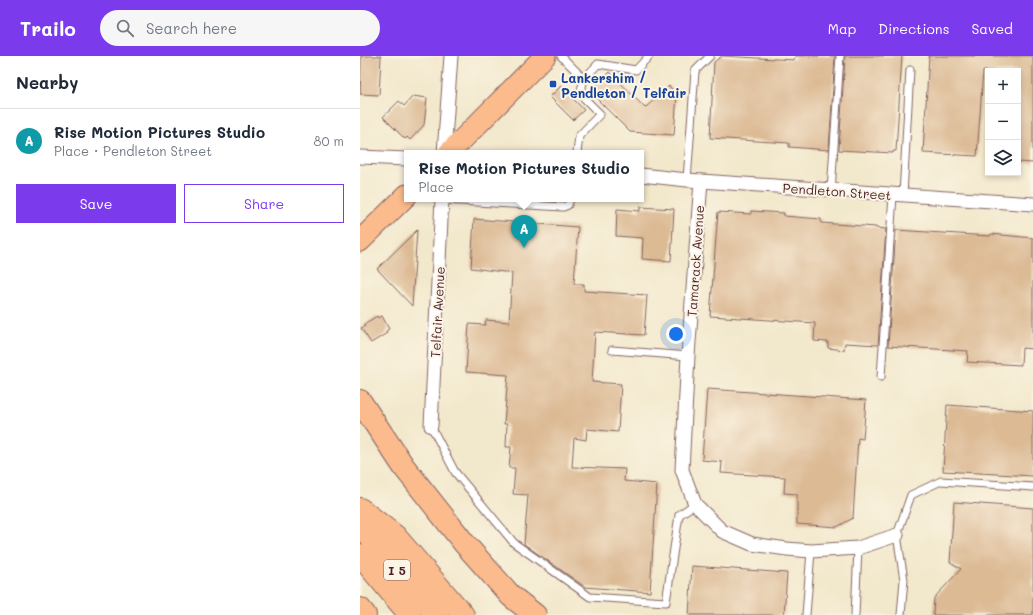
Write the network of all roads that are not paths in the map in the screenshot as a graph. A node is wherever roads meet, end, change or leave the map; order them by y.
1 (451, 56) edge
2 (545, 56) edge
3 (561, 56) edge
4 (649, 56) edge
5 (710, 56) edge
6 (840, 56) edge
7 (910, 70) dead end
8 (584, 79) junction
9 (444, 150) edge
10 (453, 150) edge
11 (577, 150) edge
12 (360, 158) edge
13 (404, 159) edge
14 (644, 175) edge
15 (687, 180) junction
16 (701, 181) junction
17 (831, 191) junction
18 (898, 195) junction
19 (404, 198) edge
20 (442, 202) edge
21 (477, 202) edge
22 (569, 202) edge
23 (1033, 204) edge
24 (360, 241) edge
25 (612, 350) dead end
26 (688, 356) junction
27 (881, 378) dead end
28 (360, 401) edge
29 (431, 426) joint
30 (1033, 487) edge
31 (695, 504) junction
32 (360, 510) edge
33 (360, 523) edge
34 (897, 535) junction
35 (858, 548) junction
36 (811, 551) junction
37 (360, 555) edge
38 (360, 573) edge
39 (360, 609) edge
40 (365, 615) edge
41 (394, 615) edge
42 (410, 615) edge
43 (437, 615) edge
44 (463, 615) edge
45 (535, 615) edge
46 (806, 615) edge
47 (855, 615) edge
48 (901, 615) edge

1 - 9 street
2 - 10 main road
3 - 8 lane
4 - 8 lane
5 - 15 lane
6 - 17 lane
7 - 18 lane
8 - 11 lane
12 - 13 street
14 - 15 street, Pendleton Street
15 - 16 street, Pendleton Street
16 - 17 street, Pendleton Street
16 - 26 street, Tamarack Avenue
17 - 18 street, Pendleton Street
18 - 23 street, Pendleton Street
18 - 27 lane
19 - 24 main road
20 - 29 street, Telfair Avenue
21 - 22 lane
25 - 26 lane
26 - 31 street, Tamarack Avenue
28 - 45 highway
29 - 31 lane
30 - 34 lane
31 - 36 street, Tamarack Avenue
32 - 44 highway
33 - 43 highway, I 5
34 - 35 street, Tamarack Avenue
34 - 48 lane
35 - 36 street, Tamarack Avenue
35 - 47 lane
36 - 46 lane
37 - 42 highway
38 - 41 highway
39 - 40 highway

